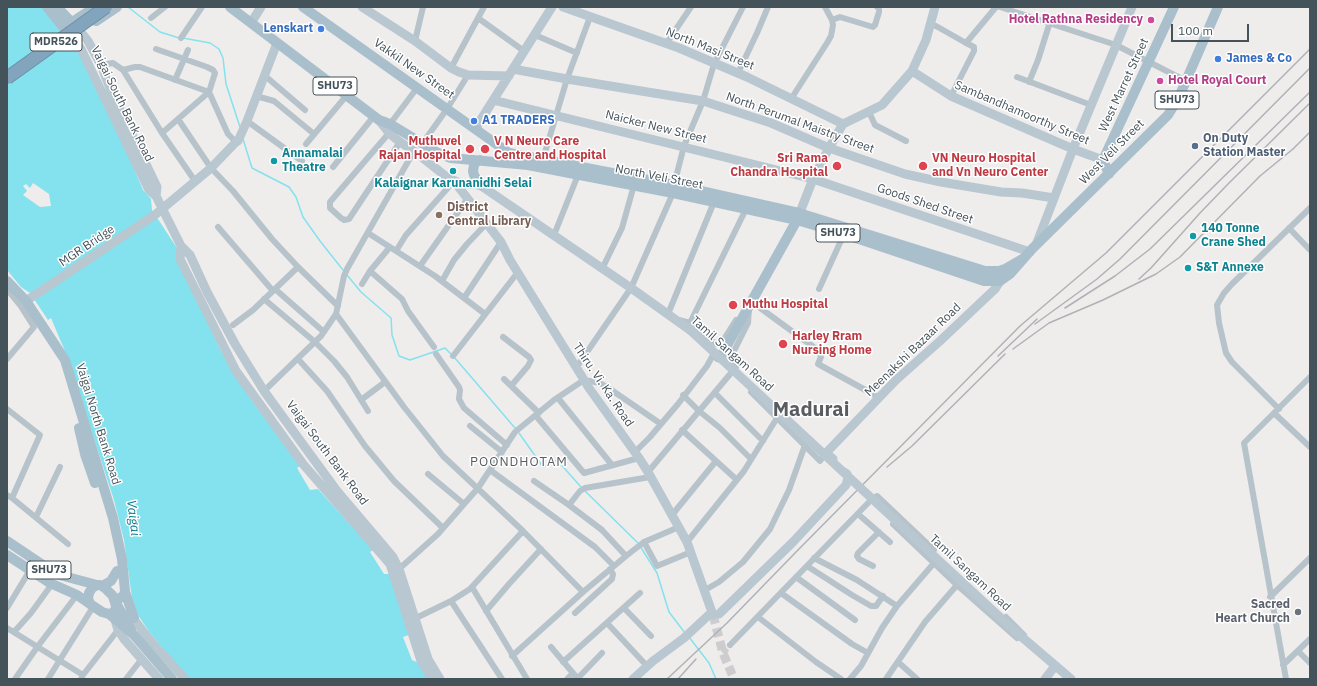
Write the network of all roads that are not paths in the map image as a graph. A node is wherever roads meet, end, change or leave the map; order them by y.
1 (47, 7) edge
2 (57, 7) edge
3 (95, 7) edge
4 (106, 7) edge
5 (117, 7) edge
6 (165, 7) edge
7 (202, 7) edge
8 (230, 7) edge
9 (261, 7) edge
10 (303, 7) edge
11 (362, 7) edge
12 (423, 7) edge
13 (484, 7) edge
14 (552, 7) edge
15 (563, 7) edge
16 (691, 7) edge
17 (742, 7) edge
18 (768, 7) edge
19 (825, 7) edge
20 (878, 7) edge
21 (935, 7) edge
22 (996, 7) edge
23 (1000, 7) edge
24 (1132, 7) edge
25 (1174, 7) edge
26 (1218, 7) edge
27 (579, 10) edge
28 (1017, 10) edge
29 (590, 17) junction
30 (151, 18) dead end
31 (478, 18) junction
32 (832, 20) junction
33 (1050, 22) junction
34 (251, 23) junction
35 (930, 25) junction
36 (68, 26) junction
37 (80, 31) junction
38 (535, 34) junction
39 (72, 37) junction
40 (181, 38) dead end
41 (415, 41) junction
42 (277, 42) junction
43 (966, 43) junction
44 (666, 44) junction
45 (1116, 45) junction
46 (156, 49) dead end
47 (188, 50) dead end
48 (524, 51) junction
49 (577, 52) junction
50 (184, 59) junction
51 (1149, 62) junction
52 (714, 64) junction
53 (101, 65) junction
54 (451, 68) junction
55 (123, 70) junction
56 (912, 71) junction
57 (511, 73) junction
58 (738, 73) junction
59 (264, 75) junction
60 (468, 75) junction
61 (1016, 77) dead end
62 (7, 78) edge
63 (567, 79) junction
64 (176, 80) junction
65 (1186, 81) junction
66 (1029, 82) junction
67 (417, 88) junction
68 (209, 92) junction
69 (347, 95) junction
70 (256, 96) junction
71 (951, 96) junction
72 (791, 99) junction
73 (494, 100) junction
74 (703, 102) junction
75 (1091, 105) junction
76 (447, 109) junction
77 (305, 110) dead end
78 (869, 112) junction
79 (556, 115) junction
80 (376, 118) junction
81 (178, 119) junction
82 (843, 124) junction
83 (246, 125) junction
84 (390, 129) junction
85 (475, 129) junction
86 (162, 133) junction
87 (314, 134) junction
88 (237, 141) junction
89 (906, 141) dead end
90 (400, 142) junction
91 (306, 144) dead end
92 (422, 144) junction
93 (684, 146) junction
94 (829, 148) junction
95 (1073, 149) junction
96 (414, 151) junction
97 (510, 153) junction
98 (543, 159) junction
99 (480, 160) junction
100 (1103, 160) junction
101 (302, 161) dead end
102 (504, 163) junction
103 (332, 167) dead end
104 (211, 168) junction
105 (1109, 174) junction
106 (578, 175) junction
107 (813, 179) junction
108 (195, 181) junction
109 (454, 182) junction
110 (480, 185) junction
111 (634, 185) junction
112 (674, 189) junction
113 (156, 196) junction
114 (468, 198) junction
115 (1054, 198) junction
116 (714, 202) junction
117 (1310, 208) edge
118 (746, 209) junction
119 (159, 211) junction
120 (798, 216) junction
121 (486, 223) junction
122 (218, 227) dead end
123 (1289, 228) junction
124 (368, 233) junction
125 (844, 234) junction
126 (554, 235) junction
127 (501, 242) junction
128 (181, 246) junction
129 (390, 247) junction
130 (1310, 250) edge
131 (396, 251) junction
132 (1030, 252) junction
133 (420, 266) junction
134 (298, 267) junction
135 (602, 269) junction
136 (370, 271) junction
137 (985, 271) junction
138 (518, 272) junction
139 (7, 281) edge
140 (442, 281) junction
141 (1000, 281) junction
142 (362, 284) dead end
143 (631, 288) junction
144 (819, 288) dead end
145 (7, 289) edge
146 (274, 290) junction
147 (464, 298) junction
148 (29, 300) junction
149 (264, 300) junction
150 (750, 304) junction
151 (338, 306) junction
152 (336, 314) junction
153 (485, 314) junction
154 (671, 316) junction
155 (233, 325) dead end
156 (690, 326) junction
157 (324, 332) junction
158 (503, 337) dead end
159 (315, 342) junction
160 (54, 344) junction
161 (434, 347) dead end
162 (436, 354) dead end
163 (453, 356) dead end
164 (717, 357) junction
165 (7, 359) edge
166 (298, 359) junction
167 (576, 368) junction
168 (731, 374) junction
169 (1310, 377) edge
170 (504, 379) dead end
171 (584, 380) junction
172 (385, 382) junction
173 (511, 386) junction
174 (264, 391) junction
175 (715, 393) junction
176 (683, 395) junction
177 (558, 398) junction
178 (880, 398) junction
179 (361, 400) junction
180 (7, 409) edge
181 (368, 411) dead end
182 (699, 411) junction
183 (1276, 411) junction
184 (537, 415) junction
185 (777, 418) junction
186 (661, 424) junction
187 (470, 426) dead end
188 (682, 430) junction
189 (763, 441) junction
190 (507, 445) junction
191 (805, 445) junction
192 (1310, 447) edge
193 (502, 452) junction
194 (826, 453) junction
195 (637, 455) junction
196 (751, 459) junction
197 (716, 461) junction
198 (612, 465) junction
199 (60, 467) dead end
200 (490, 470) junction
201 (428, 474) dead end
202 (649, 475) junction
203 (737, 480) junction
204 (534, 481) dead end
205 (478, 488) junction
206 (10, 496) edge
207 (870, 502) junction
208 (464, 504) junction
209 (569, 505) junction
210 (672, 514) junction
211 (858, 514) junction
212 (36, 517) junction
213 (443, 528) junction
214 (679, 528) junction
215 (523, 531) junction
216 (879, 532) junction
217 (7, 541) edge
218 (644, 542) junction
219 (688, 542) junction
220 (890, 542) dead end
221 (68, 544) dead end
222 (541, 549) junction
223 (691, 552) junction
224 (7, 555) edge
225 (626, 556) junction
226 (814, 558) junction
227 (1310, 558) edge
228 (934, 563) junction
229 (807, 566) junction
230 (873, 566) dead end
231 (612, 567) junction
232 (399, 569) junction
233 (30, 570) junction
234 (117, 571) junction
235 (796, 577) junction
236 (52, 584) junction
237 (957, 585) junction
238 (99, 586) junction
239 (472, 587) junction
240 (705, 590) junction
241 (125, 592) junction
242 (583, 592) junction
243 (640, 593) dead end
244 (781, 593) junction
245 (77, 595) junction
246 (883, 596) junction
247 (1270, 597) junction
248 (451, 601) junction
249 (116, 602) junction
250 (92, 606) junction
251 (897, 606) junction
252 (7, 608) edge
253 (624, 608) junction
254 (486, 611) junction
255 (575, 613) dead end
256 (715, 614) junction
257 (112, 617) junction
258 (758, 617) junction
259 (134, 618) junction
260 (414, 619) junction
261 (855, 620) dead end
262 (607, 623) junction
263 (7, 628) edge
264 (118, 630) junction
265 (14, 632) junction
266 (134, 635) junction
267 (651, 636) dead end
268 (1310, 639) edge
269 (730, 645) tunnel mouth
270 (38, 646) junction
271 (551, 648) dead end
272 (1038, 650) junction
273 (1298, 650) junction
274 (602, 653) dead end
275 (868, 653) junction
276 (512, 656) junction
277 (60, 660) junction
278 (141, 660) junction
279 (563, 662) junction
280 (898, 662) junction
281 (1310, 663) edge
282 (1283, 665) junction
283 (647, 666) junction
284 (1055, 666) junction
285 (82, 677) edge
286 (576, 677) edge
287 (15, 679) edge
288 (48, 679) edge
289 (126, 679) edge
290 (159, 679) edge
291 (172, 679) edge
292 (185, 679) edge
293 (432, 679) edge
294 (440, 679) edge
295 (502, 679) edge
296 (527, 679) edge
297 (567, 679) edge
298 (633, 679) edge
299 (841, 679) edge
300 (850, 679) edge
301 (886, 679) edge
302 (918, 679) edge
303 (1045, 679) edge
304 (1071, 679) edge
305 (1286, 679) edge

1 - 36 main road, Vaigai South Bank Road
2 - 36 main road, Vaigai South Bank Road
3 - 36 main road
4 - 62 highway, MDR526, bridge
5 - 37 main road
6 - 30 street
7 - 40 street
8 - 34 main road, North Veli Street / SHU73
9 - 34 street
10 - 67 main road, Vakkil New Street
11 - 41 street, North Perumal Maistry Street
12 - 41 street
13 - 31 street
14 - 38 street
15 - 27 street, North Masi Street
16 - 44 street
17 - 52 street
18 - 58 street
19 - 32 street
20 - 32 street
21 - 35 street
22 - 43 street
23 - 28 street
24 - 45 street
25 - 51 main road, West Marret Street
26 - 65 main road, West Veli Street / SHU73
27 - 29 street, North Masi Street
28 - 33 street
29 - 44 street, North Masi Street
29 - 49 street
31 - 48 street
31 - 54 street
32 - 72 street
33 - 45 street
33 - 66 street
34 - 42 main road, North Veli Street / SHU73
35 - 43 street
35 - 56 street
36 - 37 main road, Vaigai South Bank Road
36 - 39 main road, Vaigai South Bank Road
37 - 39 main road
37 - 53 street, Vaigai South Bank Road
38 - 48 street
38 - 49 street
39 - 113 street, Vaigai South Bank Road
41 - 54 street, North Perumal Maistry Street
42 - 59 street, MGR Bridge
42 - 69 main road, North Veli Street / SHU73
43 - 71 street
44 - 52 street, North Masi Street
45 - 51 street
45 - 75 street
46 - 50 street
47 - 50 street
48 - 57 street
49 - 63 street
50 - 64 street
50 - 68 street
51 - 65 street
51 - 100 main road, West Marret Street
52 - 58 street, North Masi Street
52 - 74 street
53 - 55 street
53 - 113 street, Vaigai South Bank Road
54 - 60 street, North Perumal Maistry Street
55 - 64 street
55 - 86 street
56 - 71 street, Sambandhamoorthy Street
56 - 78 street
57 - 60 street, North Perumal Maistry Street
57 - 63 street, North Perumal Maistry Street
57 - 73 street
58 - 72 street, North Masi Street
59 - 70 street, MGR Bridge
59 - 77 street
60 - 76 street
61 - 66 street
63 - 74 street, North Perumal Maistry Street
63 - 79 street
64 - 68 street
65 - 105 main road, West Veli Street / SHU73
66 - 75 street
67 - 76 main road, Vakkil New Street
67 - 84 street
68 - 81 street
68 - 88 street
69 - 80 main road, North Veli Street / SHU73
69 - 87 street
70 - 83 street, MGR Bridge
70 - 87 street
71 - 95 street, Sambandhamoorthy Street
72 - 82 street, North Masi Street
73 - 79 street, Naicker New Street
73 - 85 street
74 - 93 street
74 - 94 street, North Perumal Maistry Street
75 - 95 street
76 - 85 main road, Vakkil New Street
76 - 92 street
78 - 82 street
78 - 89 street
79 - 93 street, Naicker New Street
79 - 98 street
80 - 84 main road, North Veli Street / SHU73
80 - 103 street
81 - 86 street
81 - 104 street
82 - 94 street
83 - 88 street, MGR Bridge
83 - 101 street
84 - 90 street, Thiru. Vi. Ka. Road
84 - 90 street
84 - 92 main road, North Veli Street / SHU73
85 - 97 main road, Vakkil New Street
86 - 108 street
87 - 91 street
88 - 104 street, MGR Bridge
90 - 96 street, Thiru. Vi. Ka. Road
92 - 99 main road, North Veli Street / SHU73
93 - 107 street, Naicker New Street
93 - 112 street
94 - 107 street
94 - 115 street, North Perumal Maistry Street
95 - 100 street, Sambandhamoorthy Street
95 - 115 street
96 - 109 street, Thiru. Vi. Ka. Road
96 - 124 street
97 - 98 main road, North Veli Street / SHU73
97 - 102 main road
98 - 112 main road, North Veli Street / SHU73
99 - 102 main road, North Veli Street / SHU73
99 - 110 main road
100 - 105 main road
102 - 106 main road, North Veli Street / SHU73
104 - 108 street, MGR Bridge
104 - 134 street
105 - 132 main road, West Veli Street / SHU73
106 - 111 main road, North Veli Street / SHU73
106 - 126 street
107 - 120 street
107 - 132 street, Goods Shed Street
108 - 119 street, MGR Bridge
109 - 110 street
109 - 114 street, Thiru. Vi. Ka. Road
109 - 131 street
110 - 126 street, Tamil Sangam Road
111 - 112 main road, North Veli Street / SHU73
111 - 135 street
112 - 116 main road, North Veli Street / SHU73
112 - 120 main road, North Veli Street / SHU73
112 - 143 street
113 - 119 street, Vaigai South Bank Road
114 - 121 street, Thiru. Vi. Ka. Road
114 - 133 street
115 - 132 street
116 - 118 main road, North Veli Street / SHU73
116 - 154 street
117 - 123 street
118 - 120 main road, North Veli Street / SHU73
118 - 156 street
119 - 128 street, Vaigai South Bank Road
119 - 148 street, MGR Bridge
120 - 125 main road, North Veli Street / SHU73
120 - 137 main road, North Veli Street / SHU73
120 - 150 main road
121 - 127 street, Thiru. Vi. Ka. Road
121 - 140 street
122 - 146 street
123 - 130 street
123 - 183 street
124 - 129 street
124 - 151 street
125 - 141 main road, North Veli Street / SHU73
125 - 144 street
126 - 135 street, Tamil Sangam Road
127 - 138 street, Thiru. Vi. Ka. Road
127 - 147 street
128 - 174 street, Vaigai South Bank Road
128 - 293 street, Vaigai South Bank Road
129 - 131 street
129 - 136 street
131 - 133 street
132 - 137 main road, West Veli Street / SHU73
132 - 141 main road, West Veli Street / SHU73
133 - 140 street
134 - 146 street
134 - 151 street
135 - 143 street, Tamil Sangam Road
136 - 142 street
136 - 161 street
137 - 141 main road
138 - 153 street
138 - 167 street, Thiru. Vi. Ka. Road
139 - 148 main road, Vaigai North Bank Road
140 - 147 street
141 - 178 street, Meenakshi Bazaar Road
143 - 154 street, Tamil Sangam Road
143 - 167 street
145 - 165 street
146 - 149 street
146 - 157 street
147 - 153 street
148 - 160 main road, Vaigai North Bank Road
149 - 155 street
149 - 159 street
150 - 156 street
150 - 164 main road
150 - 178 street
150 - 194 street
151 - 152 street
152 - 157 street
152 - 172 street
153 - 163 street
154 - 156 street, Tamil Sangam Road
156 - 164 street, Tamil Sangam Road, bridge
157 - 159 street
158 - 173 street
159 - 166 street
159 - 179 street
160 - 234 main road, Vaigai North Bank Road
160 - 241 main road, Vaigai North Bank Road
162 - 190 street
164 - 168 street
164 - 176 street
164 - 272 street, Tamil Sangam Road, bridge
166 - 174 street
166 - 213 street
167 - 171 street, Thiru. Vi. Ka. Road
168 - 175 street
168 - 185 street
169 - 183 street
170 - 173 street
171 - 177 street
171 - 186 street
171 - 195 street, Thiru. Vi. Ka. Road
172 - 179 street
172 - 205 street
173 - 184 street
174 - 232 street, Vaigai South Bank Road
175 - 182 street
175 - 189 street
176 - 182 street
176 - 186 street
177 - 184 street
177 - 198 street
178 - 194 street, Meenakshi Bazaar Road
179 - 181 street
180 - 206 street
182 - 188 street
182 - 196 street
183 - 192 street
183 - 247 street
184 - 190 street
184 - 198 street
185 - 189 street
185 - 191 street
186 - 195 street
187 - 193 street
188 - 197 street
188 - 202 street
189 - 196 street
190 - 193 street
191 - 194 street
191 - 240 street
193 - 200 street
194 - 256 street
195 - 198 street
195 - 202 street, Thiru. Vi. Ka. Road
196 - 203 street
197 - 203 street
197 - 210 street
199 - 212 street
200 - 205 street
200 - 231 street
201 - 208 street
202 - 209 street
202 - 210 street, Thiru. Vi. Ka. Road
203 - 219 street
204 - 209 street
205 - 208 street
205 - 215 street
206 - 212 street
207 - 211 street
207 - 228 street
207 - 272 street
208 - 213 street
209 - 225 street
210 - 214 street, Thiru. Vi. Ka. Road
211 - 216 street
211 - 226 street
212 - 221 street
213 - 232 street
214 - 218 street
214 - 219 street, Thiru. Vi. Ka. Road
215 - 222 street
215 - 239 street
216 - 220 street
216 - 230 street
217 - 238 main road, SHU73
218 - 223 street
218 - 225 street
219 - 223 street, Thiru. Vi. Ka. Road
222 - 242 street
222 - 254 street
223 - 240 street, Thiru. Vi. Ka. Road
224 - 233 main road, SHU73
225 - 231 street
226 - 229 street
226 - 246 street
227 - 247 street
228 - 237 street
228 - 251 street
229 - 235 street
229 - 246 street
231 - 242 street
231 - 255 street
232 - 260 street, Vaigai South Bank Road
233 - 236 main road, SHU73
233 - 252 street
234 - 238 main road
234 - 249 main road, Vaigai North Bank Road
235 - 244 street
235 - 261 street
236 - 245 main road, SHU73
236 - 265 street
237 - 272 street
237 - 280 street
238 - 249 main road, SHU73
238 - 250 main road
239 - 248 street
239 - 254 street
240 - 256 street, Thiru. Vi. Ka. Road
241 - 249 main road
241 - 259 main road, Vaigai North Bank Road
242 - 276 street
243 - 253 street
244 - 258 street
244 - 275 street
245 - 250 main road, SHU73
245 - 270 street
246 - 251 street
247 - 282 street
248 - 260 street
248 - 295 street
249 - 257 main road
249 - 259 street
249 - 266 main road, SHU73
250 - 257 main road, SHU73
250 - 277 street
251 - 275 street
253 - 262 street
253 - 267 street
254 - 276 street
256 - 283 street
257 - 264 street
257 - 266 main road, SHU73
258 - 269 street
258 - 299 street
259 - 292 street
260 - 294 street, Vaigai South Bank Road
262 - 279 street
262 - 283 street
263 - 265 street
264 - 278 street
264 - 285 street
265 - 270 street
266 - 291 main road, SHU73
268 - 273 street
270 - 277 street
270 - 287 street
271 - 279 street
272 - 284 street, Tamil Sangam Road
273 - 281 street
273 - 282 street
274 - 286 street
275 - 300 street
276 - 296 street
277 - 285 street
277 - 288 street
278 - 289 street
278 - 290 street
279 - 286 street
280 - 301 street
280 - 302 street
282 - 305 street
283 - 298 street
284 - 303 street
284 - 304 street, Tamil Sangam Road
286 - 297 street

